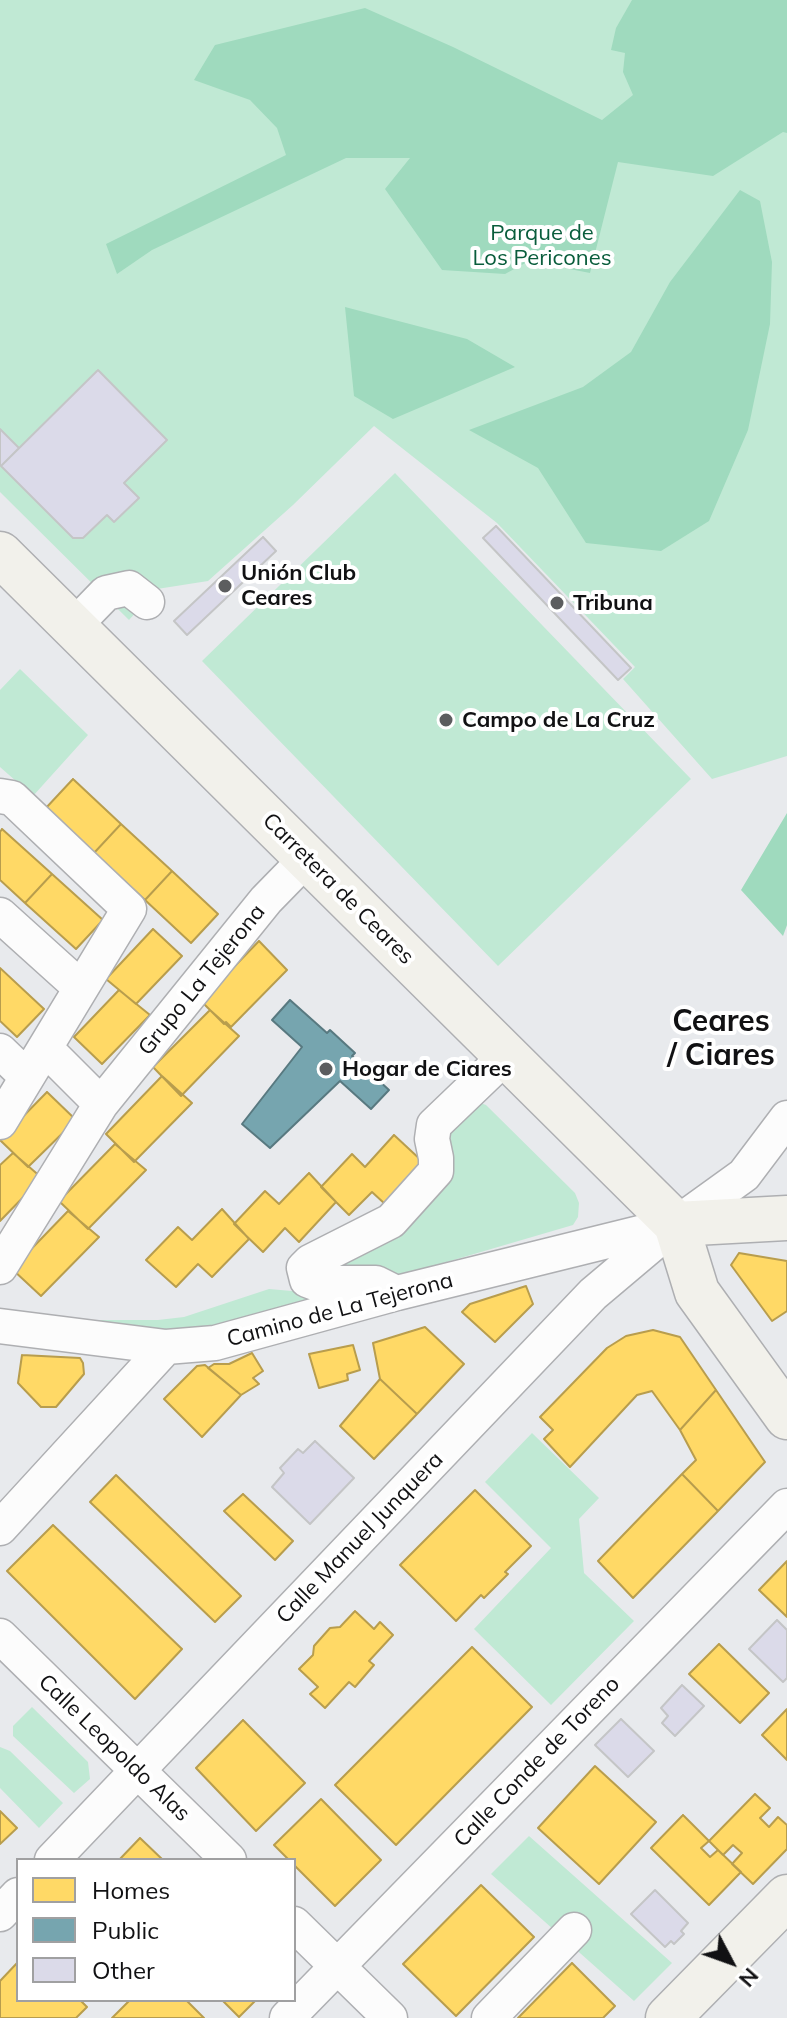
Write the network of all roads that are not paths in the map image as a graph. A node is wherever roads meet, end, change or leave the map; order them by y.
1 (0, 554) edge
2 (147, 602) dead end
3 (73, 627) junction
4 (0, 796) edge
5 (306, 859) junction
6 (0, 915) edge
7 (81, 988) junction
8 (45, 1048) junction
9 (0, 1051) edge
10 (506, 1056) junction
11 (27, 1077) junction
12 (101, 1104) junction
13 (787, 1118) edge
14 (0, 1122) edge
15 (787, 1218) edge
16 (676, 1224) junction
17 (0, 1267) edge
18 (397, 1293) junction
19 (0, 1326) edge
20 (166, 1347) junction
21 (787, 1417) edge
22 (787, 1506) edge
23 (0, 1528) edge
24 (0, 1636) edge
25 (138, 1771) junction
26 (54, 1858) edge
27 (227, 1858) edge
28 (16, 1897) edge
29 (787, 1897) edge
30 (0, 1914) edge
31 (296, 1926) edge
32 (574, 1930) dead end
33 (337, 1966) junction
34 (287, 2018) edge
35 (390, 2018) edge
36 (489, 2018) edge
37 (668, 2018) edge

1 - 3 main road, Carretera de Ceares
2 - 3 street
3 - 5 main road, Carretera de Ceares
4 - 7 street
5 - 10 main road, Carretera de Ceares
5 - 12 street, Grupo La Tejerona
6 - 7 street
7 - 8 street
8 - 11 street
8 - 12 street
9 - 11 street
10 - 16 main road, Carretera de Ceares
10 - 18 street
11 - 14 street
12 - 17 street, Grupo La Tejerona
13 - 16 street, Calle Manuel Junquera
15 - 16 main road
16 - 18 street, Camino de La Tejerona
16 - 21 main road
16 - 25 street, Calle Manuel Junquera
18 - 20 street, Camino de La Tejerona
19 - 20 street, Camino de La Tejerona
20 - 23 street
22 - 33 street, Calle Conde de Toreno
24 - 25 street, Calle Leopoldo Alas
25 - 26 street, Calle Manuel Junquera
25 - 27 street, Calle Leopoldo Alas
28 - 30 street
29 - 37 main road
31 - 33 street
32 - 36 street
33 - 34 street, Calle Conde de Toreno
33 - 35 street

